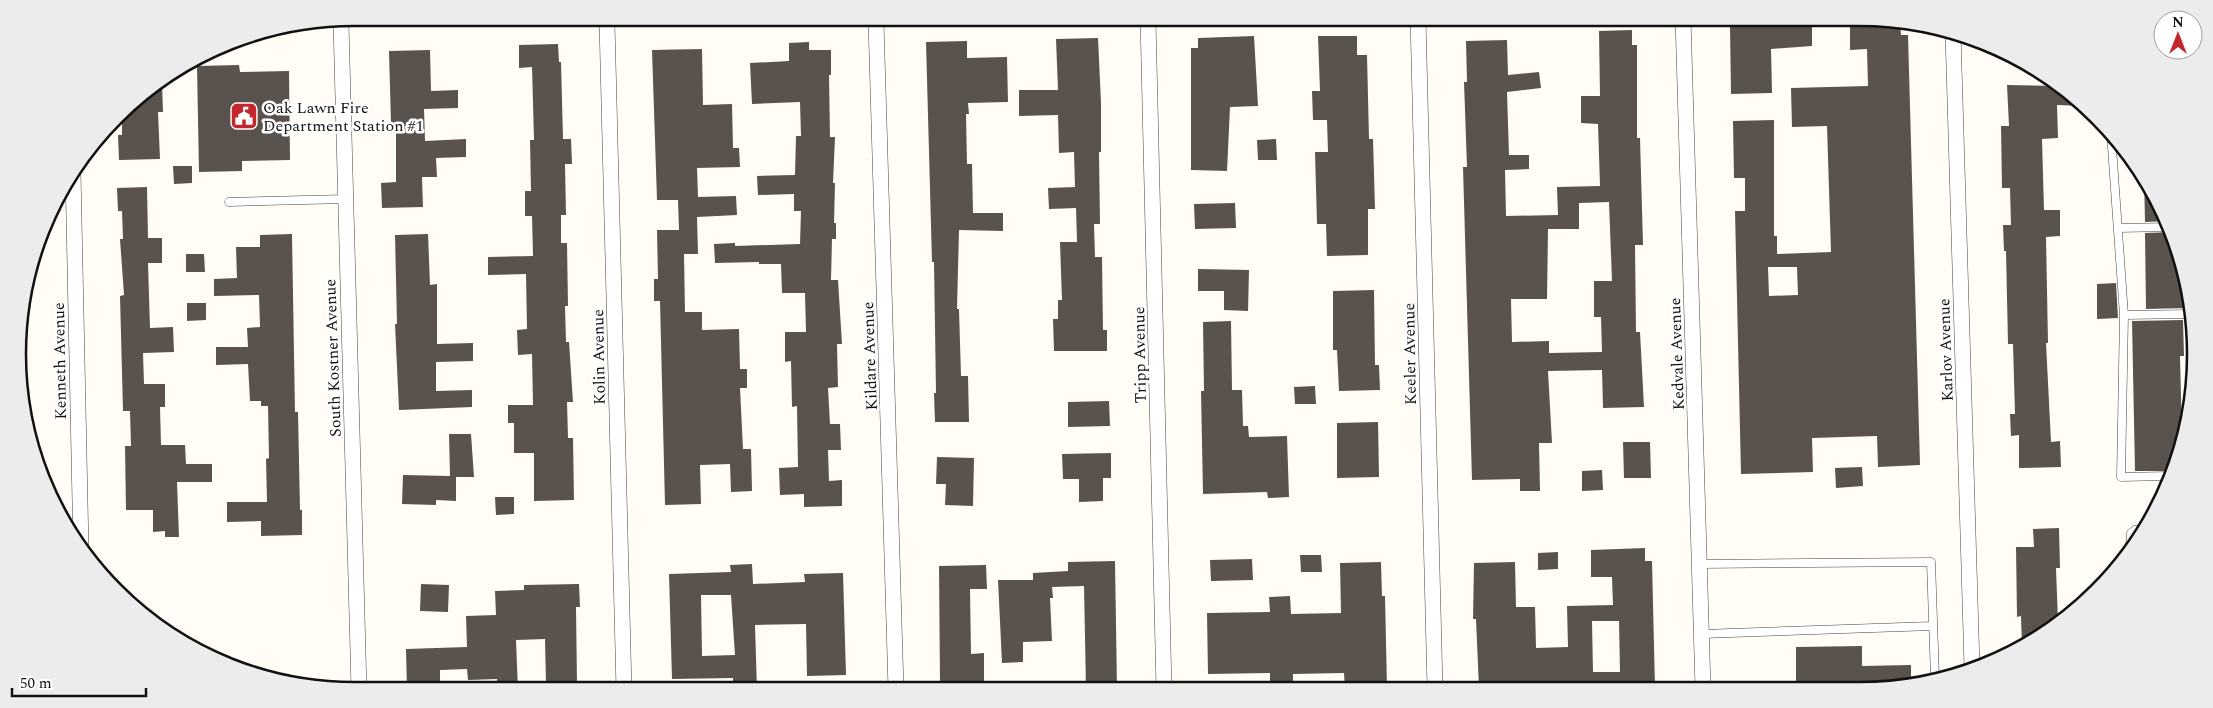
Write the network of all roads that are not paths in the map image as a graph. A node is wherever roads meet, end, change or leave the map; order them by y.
1 (608, 26) edge
2 (876, 26) edge
3 (1148, 26) edge
4 (1418, 26) edge
5 (1683, 26) edge
6 (340, 27) edge
7 (1953, 40) edge
8 (2112, 146) edge
9 (73, 185) edge
10 (346, 199) junction
11 (230, 202) dead end
12 (2118, 228) junction
13 (2162, 228) edge
14 (2184, 314) edge
15 (2124, 315) junction
16 (2163, 476) edge
17 (80, 534) edge
18 (1700, 564) junction
19 (1933, 626) junction
20 (1702, 634) junction
21 (1972, 661) edge
22 (1935, 673) edge
23 (359, 682) edge
24 (624, 682) edge
25 (896, 682) edge
26 (1164, 682) edge
27 (1435, 682) edge
28 (1703, 682) edge

1 - 24 street, Kolin Avenue
2 - 25 street, Kildare Avenue
3 - 26 street, Tripp Avenue
4 - 27 street, Keeler Avenue
5 - 18 street, Kedvale Avenue
6 - 10 street, South Kostner Avenue
7 - 21 street, Karlov Avenue
8 - 12 lane
9 - 17 street, Kenneth Avenue
10 - 11 lane
10 - 23 street, South Kostner Avenue
12 - 13 lane
12 - 15 lane
14 - 15 lane
15 - 16 lane
18 - 19 lane
18 - 20 street, Kedvale Avenue
19 - 20 lane
19 - 22 lane
20 - 28 street, Kedvale Avenue

